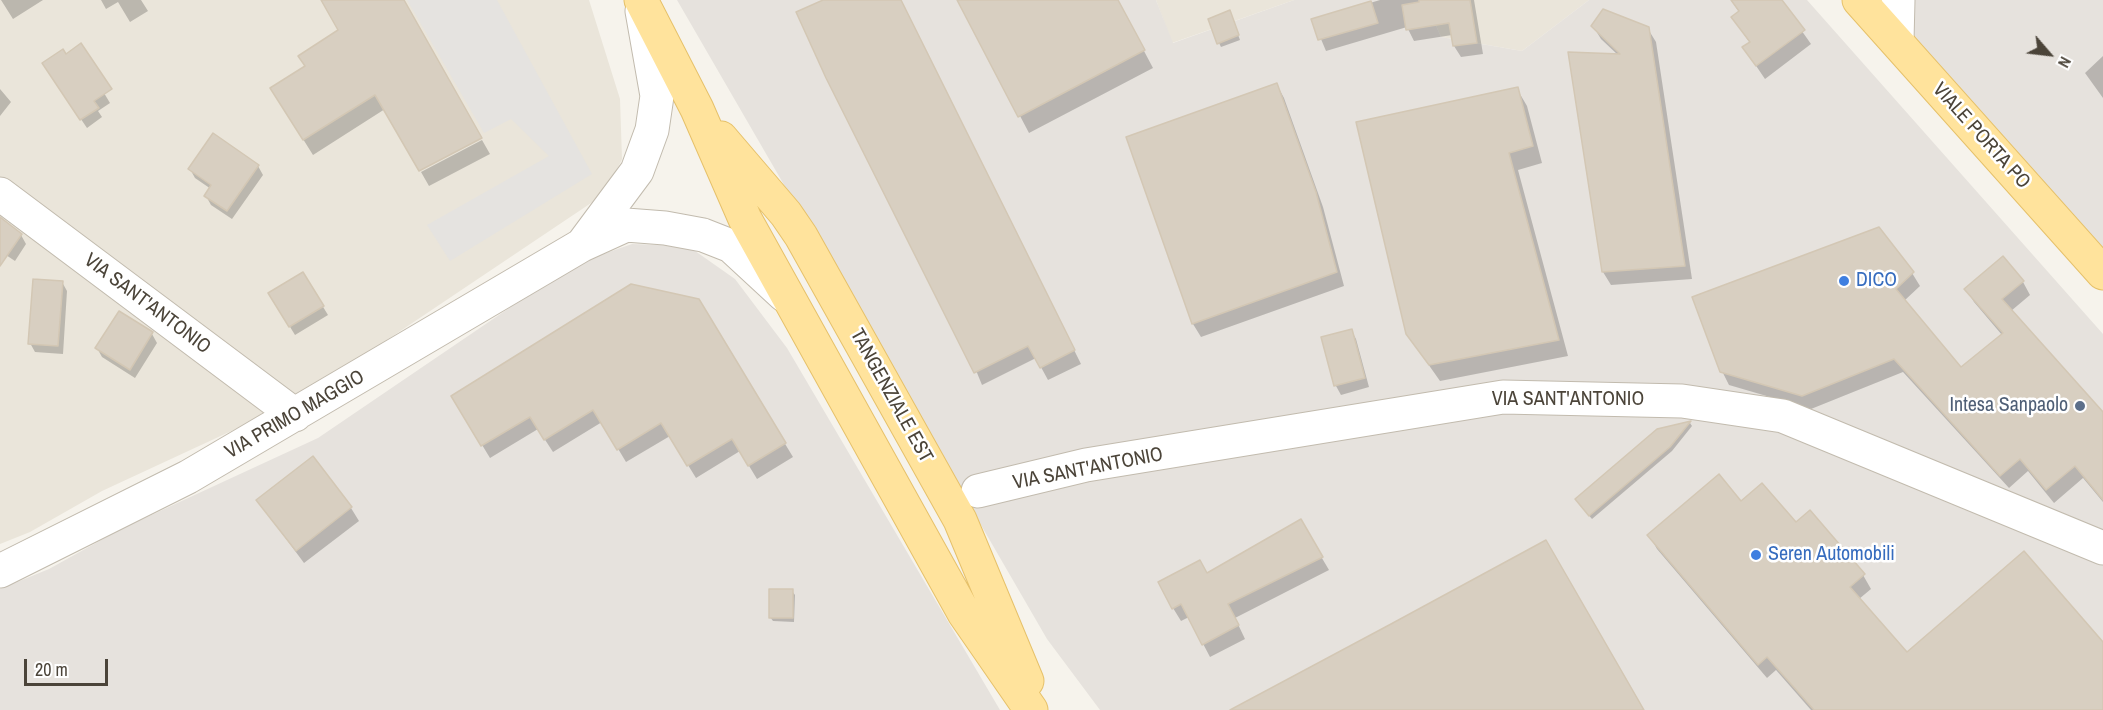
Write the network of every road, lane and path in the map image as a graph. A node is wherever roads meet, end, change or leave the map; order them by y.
1 (640, 0) edge
2 (1859, 0) edge
3 (1898, 0) edge
4 (1897, 41) junction
5 (697, 109) junction
6 (0, 194) edge
7 (582, 245) junction
8 (2103, 273) edge
9 (790, 300) junction
10 (295, 415) junction
11 (978, 491) dead end
12 (2103, 548) edge
13 (0, 571) edge
14 (1031, 710) edge
15 (1039, 710) edge

1 - 5 main road, TANGENZIALE EST
1 - 7 street, VIA PRIMO MAGGIO
2 - 4 main road, VIALE PORTA PO
3 - 4 street
4 - 8 main road, VIALE PORTA PO
5 - 9 main road, TANGENZIALE EST
5 - 15 main road, TANGENZIALE EST
6 - 10 street, VIA SANT'ANTONIO
7 - 9 street, VIA PRIMO MAGGIO
7 - 10 street, VIA PRIMO MAGGIO
9 - 14 main road, TANGENZIALE EST
10 - 13 street, VIA PRIMO MAGGIO
11 - 12 street, VIA SANT'ANTONIO

